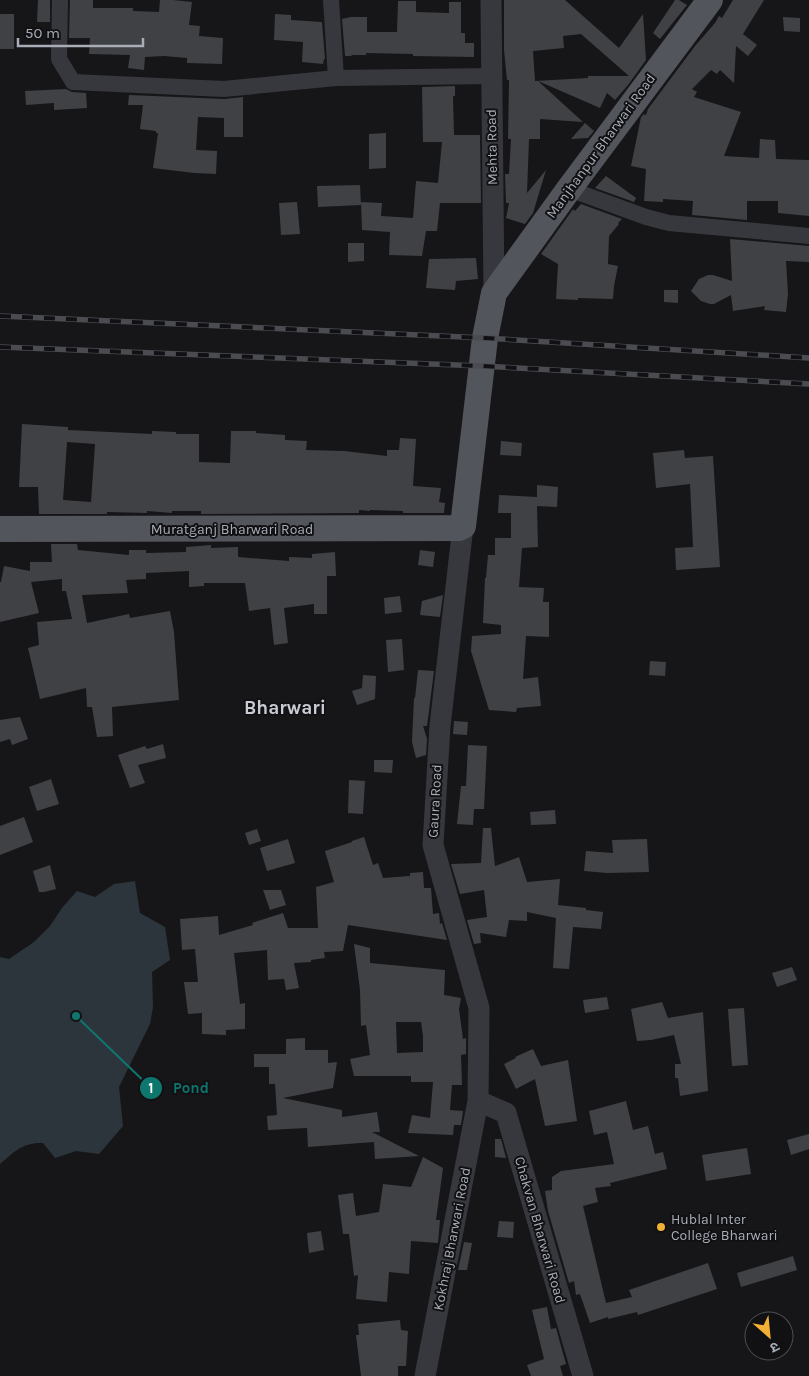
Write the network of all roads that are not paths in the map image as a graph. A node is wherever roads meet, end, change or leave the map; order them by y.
1 (60, 0) edge
2 (331, 0) edge
3 (491, 0) edge
4 (710, 0) edge
5 (492, 76) junction
6 (336, 78) junction
7 (569, 189) junction
8 (809, 236) edge
9 (494, 293) junction
10 (463, 526) junction
11 (0, 529) edge
12 (478, 1101) junction
13 (426, 1376) edge
14 (583, 1376) edge

1 - 6 street
2 - 6 street
3 - 5 street, Mehta Road
4 - 7 main road, Manjhanpur Bharwari Road
5 - 6 street
5 - 9 street, Mehta Road
7 - 8 street
7 - 9 main road, Manjhanpur Bharwari Road
9 - 10 main road
10 - 11 main road, Muratganj Bharwari Road
10 - 12 street, Gaura Road
12 - 13 street, Kokhraj Bharwari Road
12 - 14 street, Chakvan Bharwari Road

